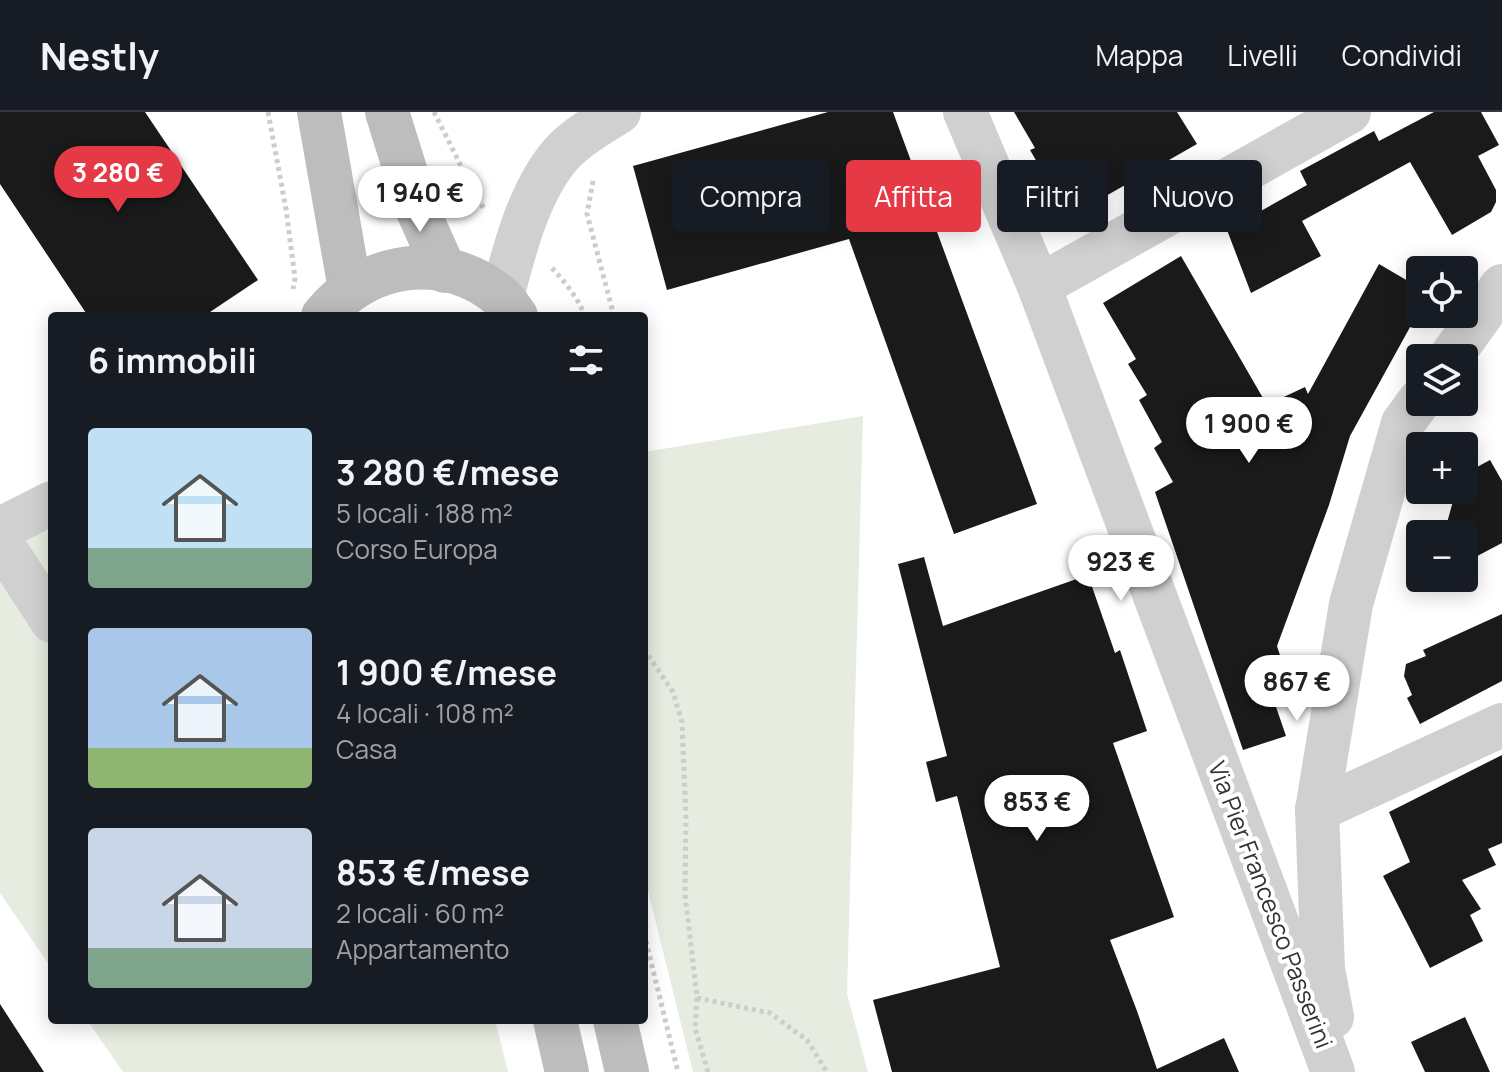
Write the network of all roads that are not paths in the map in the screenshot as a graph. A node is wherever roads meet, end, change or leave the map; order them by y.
1 (319, 112) edge
2 (387, 112) edge
3 (619, 112) edge
4 (965, 112) edge
5 (1349, 112) edge
6 (445, 271) junction
7 (1039, 286) junction
8 (1502, 286) edge
9 (322, 300) edge
10 (509, 307) edge
11 (1460, 344) edge
12 (1408, 416) edge
13 (48, 505) edge
14 (0, 529) edge
15 (0, 541) edge
16 (48, 615) edge
17 (1502, 725) edge
18 (1317, 810) junction
19 (556, 1024) edge
20 (616, 1024) edge
21 (567, 1072) edge
22 (627, 1072) edge
23 (1333, 1072) edge
24 (1342, 1072) edge

1 - 9 main road
2 - 6 main road
3 - 10 street
4 - 7 street, Via Pier Francesco Passerini
5 - 7 street
6 - 9 main road
6 - 10 main road
7 - 23 street, Via Pier Francesco Passerini
8 - 11 street
12 - 18 street
13 - 14 street
15 - 16 street
17 - 18 street
18 - 24 street
19 - 21 main road
20 - 22 main road

